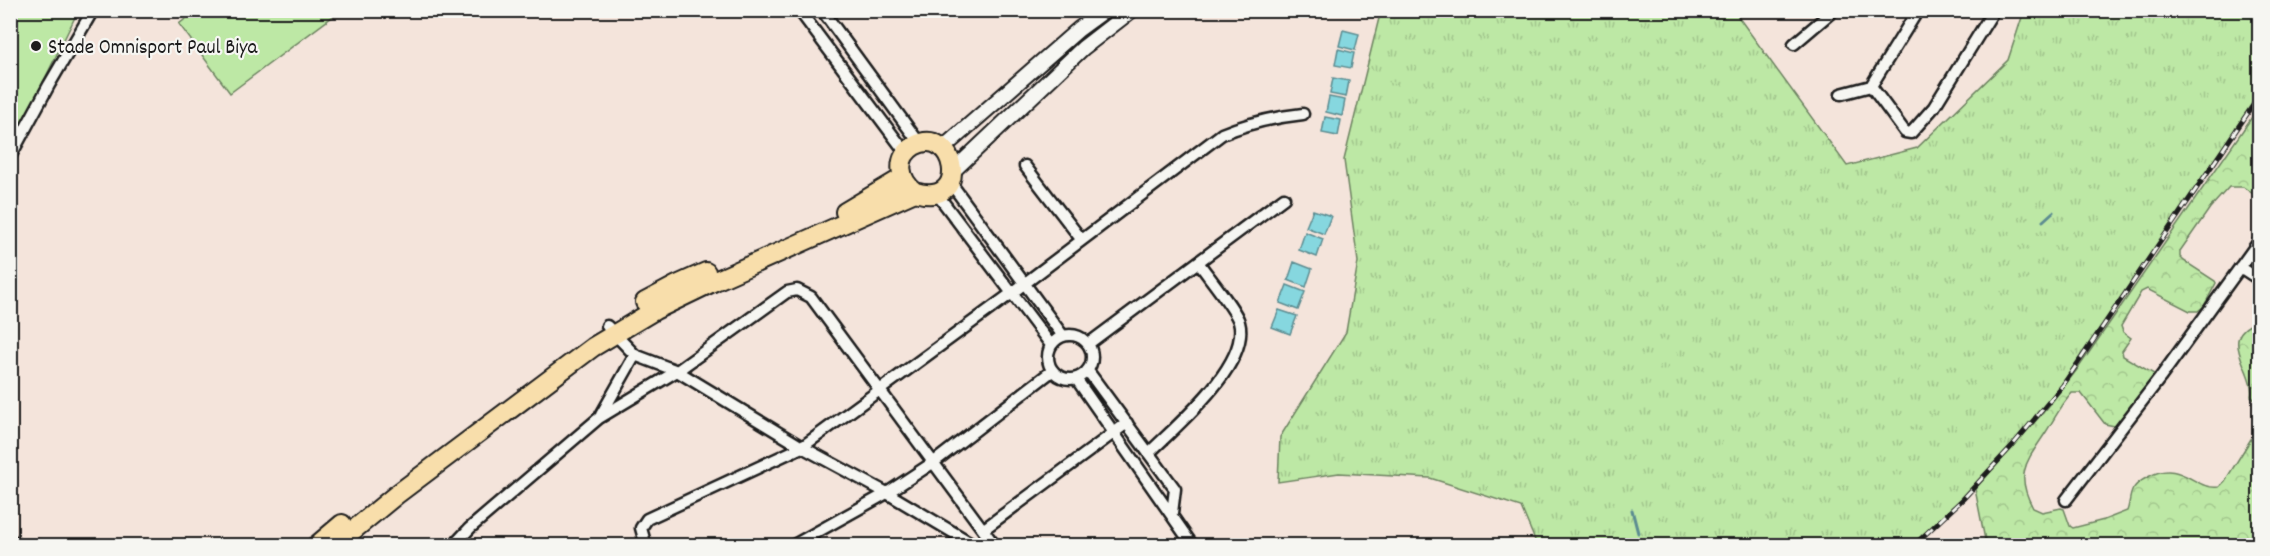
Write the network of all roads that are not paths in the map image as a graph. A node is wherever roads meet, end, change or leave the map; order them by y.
1 (93, 10) edge
2 (799, 10) edge
3 (822, 10) edge
4 (1105, 10) edge
5 (1132, 10) edge
6 (1834, 10) edge
7 (1918, 10) edge
8 (1994, 10) edge
9 (1794, 44) dead end
10 (1871, 86) junction
11 (1841, 94) dead end
12 (1303, 114) dead end
13 (913, 148) junction
14 (943, 148) junction
15 (10, 157) edge
16 (1025, 166) dead end
17 (902, 178) junction
18 (947, 182) junction
19 (915, 192) junction
20 (1284, 198) dead end
21 (1081, 239) junction
22 (2259, 240) edge
23 (1198, 262) junction
24 (2240, 267) junction
25 (2259, 280) edge
26 (1024, 283) junction
27 (1012, 293) junction
28 (611, 330) junction
29 (1063, 336) junction
30 (1088, 344) junction
31 (1051, 345) junction
32 (635, 355) junction
33 (677, 371) junction
34 (1052, 371) junction
35 (1089, 371) junction
36 (1077, 380) junction
37 (879, 389) junction
38 (599, 418) junction
39 (1127, 423) junction
40 (1115, 432) junction
41 (802, 447) junction
42 (1149, 453) junction
43 (934, 462) junction
44 (887, 493) junction
45 (2066, 500) dead end
46 (1172, 513) junction
47 (351, 525) junction
48 (984, 530) junction
49 (10, 538) edge
50 (969, 544) edge
51 (18, 546) edge
52 (32, 546) edge
53 (39, 546) edge
54 (316, 546) edge
55 (334, 546) edge
56 (453, 546) edge
57 (646, 546) edge
58 (792, 546) edge
59 (995, 546) edge
60 (1193, 546) edge

1 - 15 street
2 - 13 street
3 - 13 street
4 - 14 street
5 - 18 street
6 - 9 street
7 - 10 street
8 - 10 street
10 - 11 street
12 - 21 street
13 - 14 highway
13 - 17 highway
14 - 18 highway
16 - 21 street
17 - 19 highway
17 - 28 highway
18 - 19 highway
18 - 26 street
18 - 27 street
19 - 28 highway
20 - 23 street
21 - 26 street
22 - 24 street
23 - 30 street
23 - 42 street
24 - 25 street
24 - 45 street
26 - 27 street
26 - 29 street
27 - 31 street
27 - 37 street
28 - 32 street
28 - 47 highway
29 - 30 street
29 - 31 street
30 - 35 street
31 - 34 street
32 - 33 street
32 - 38 street
33 - 37 street
33 - 38 street
33 - 41 street
34 - 36 street
34 - 43 street
35 - 36 street
35 - 39 street
36 - 40 street
37 - 41 street
37 - 43 street
38 - 56 street
39 - 40 street
39 - 42 street
40 - 46 street
40 - 48 street
41 - 44 street
41 - 57 street
42 - 46 street
43 - 44 street
43 - 48 street
44 - 50 street
44 - 58 street
46 - 60 street
47 - 54 highway
47 - 55 highway
48 - 59 street
49 - 51 street
52 - 53 street

